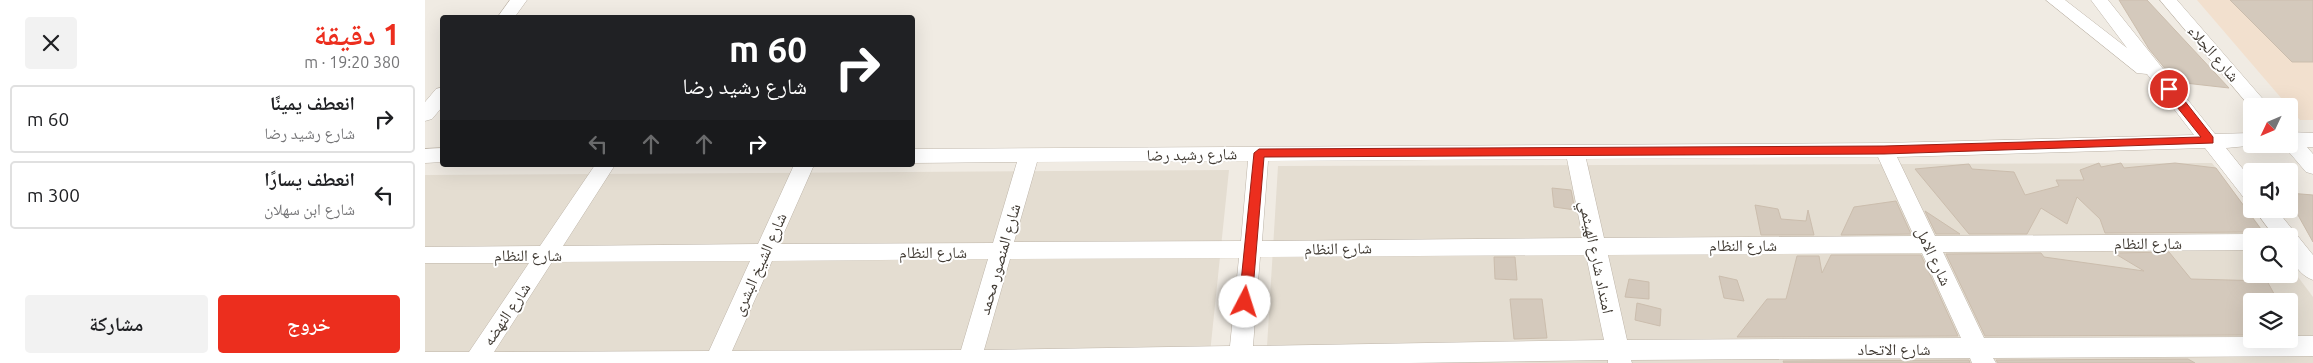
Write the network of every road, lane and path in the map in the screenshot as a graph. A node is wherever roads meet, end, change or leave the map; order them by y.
1 (519, 0) edge
2 (2054, 0) edge
3 (2099, 0) edge
4 (2168, 0) edge
5 (507, 15) edge
6 (2169, 89) junction
7 (440, 96) edge
8 (2253, 98) edge
9 (425, 114) edge
10 (2209, 140) junction
11 (2243, 140) edge
12 (2298, 140) edge
13 (2313, 140) edge
14 (1884, 150) junction
15 (2298, 150) edge
16 (1575, 151) junction
17 (1259, 153) junction
18 (440, 155) edge
19 (425, 156) edge
20 (915, 156) edge
21 (1029, 156) junction
22 (604, 167) edge
23 (803, 167) edge
24 (2313, 167) edge
25 (2243, 183) edge
26 (2271, 218) edge
27 (2279, 228) edge
28 (2243, 242) edge
29 (1928, 244) junction
30 (1595, 246) junction
31 (1250, 249) junction
32 (1001, 252) junction
33 (2298, 252) edge
34 (764, 253) junction
35 (545, 255) junction
36 (425, 256) edge
37 (2313, 271) edge
38 (2313, 346) edge
39 (1980, 356) edge
40 (1619, 357) edge
41 (1240, 359) edge
42 (425, 362) edge
43 (474, 362) edge
44 (715, 362) edge
45 (970, 362) edge

1 - 5 street
2 - 6 street
3 - 6 street
4 - 8 street, شارع الجلاء
6 - 10 street
7 - 9 street
10 - 11 street, شارع رشيد رضا
10 - 14 street, شارع رشيد رضا
10 - 25 street
12 - 13 street
14 - 16 street, شارع رشيد رضا
14 - 29 street, شارع الامل
15 - 24 street
16 - 17 street, شارع رشيد رضا
16 - 30 street, امتداد شارع الهيثمي
17 - 21 street, شارع رشيد رضا
17 - 31 street
18 - 19 street
20 - 21 street, شارع رشيد رضا
21 - 32 street, شارع المنصور محمد
22 - 35 street, شارع النهضه
23 - 34 street, شارع الشيخ البشرى
26 - 27 street
28 - 29 street, شارع النظام
29 - 30 street, شارع النظام
29 - 39 street, شارع الامل
30 - 31 street, شارع النظام
30 - 40 street, امتداد شارع الهيثمي
31 - 32 street, شارع النظام
31 - 41 street
32 - 34 street, شارع النظام
32 - 45 street, شارع المنصور محمد
33 - 37 street
34 - 35 street, شارع النظام
34 - 44 street, شارع الشيخ البشرى
35 - 36 street, شارع النظام
35 - 43 street, شارع النهضه
38 - 39 street, شارع الاتحاد
39 - 40 street, شارع الاتحاد
40 - 41 street, شارع الاتحاد
41 - 45 street, شارع الاتحاد
42 - 43 street, شارع الاتحاد
43 - 44 street, شارع الاتحاد
44 - 45 street, شارع الاتحاد

